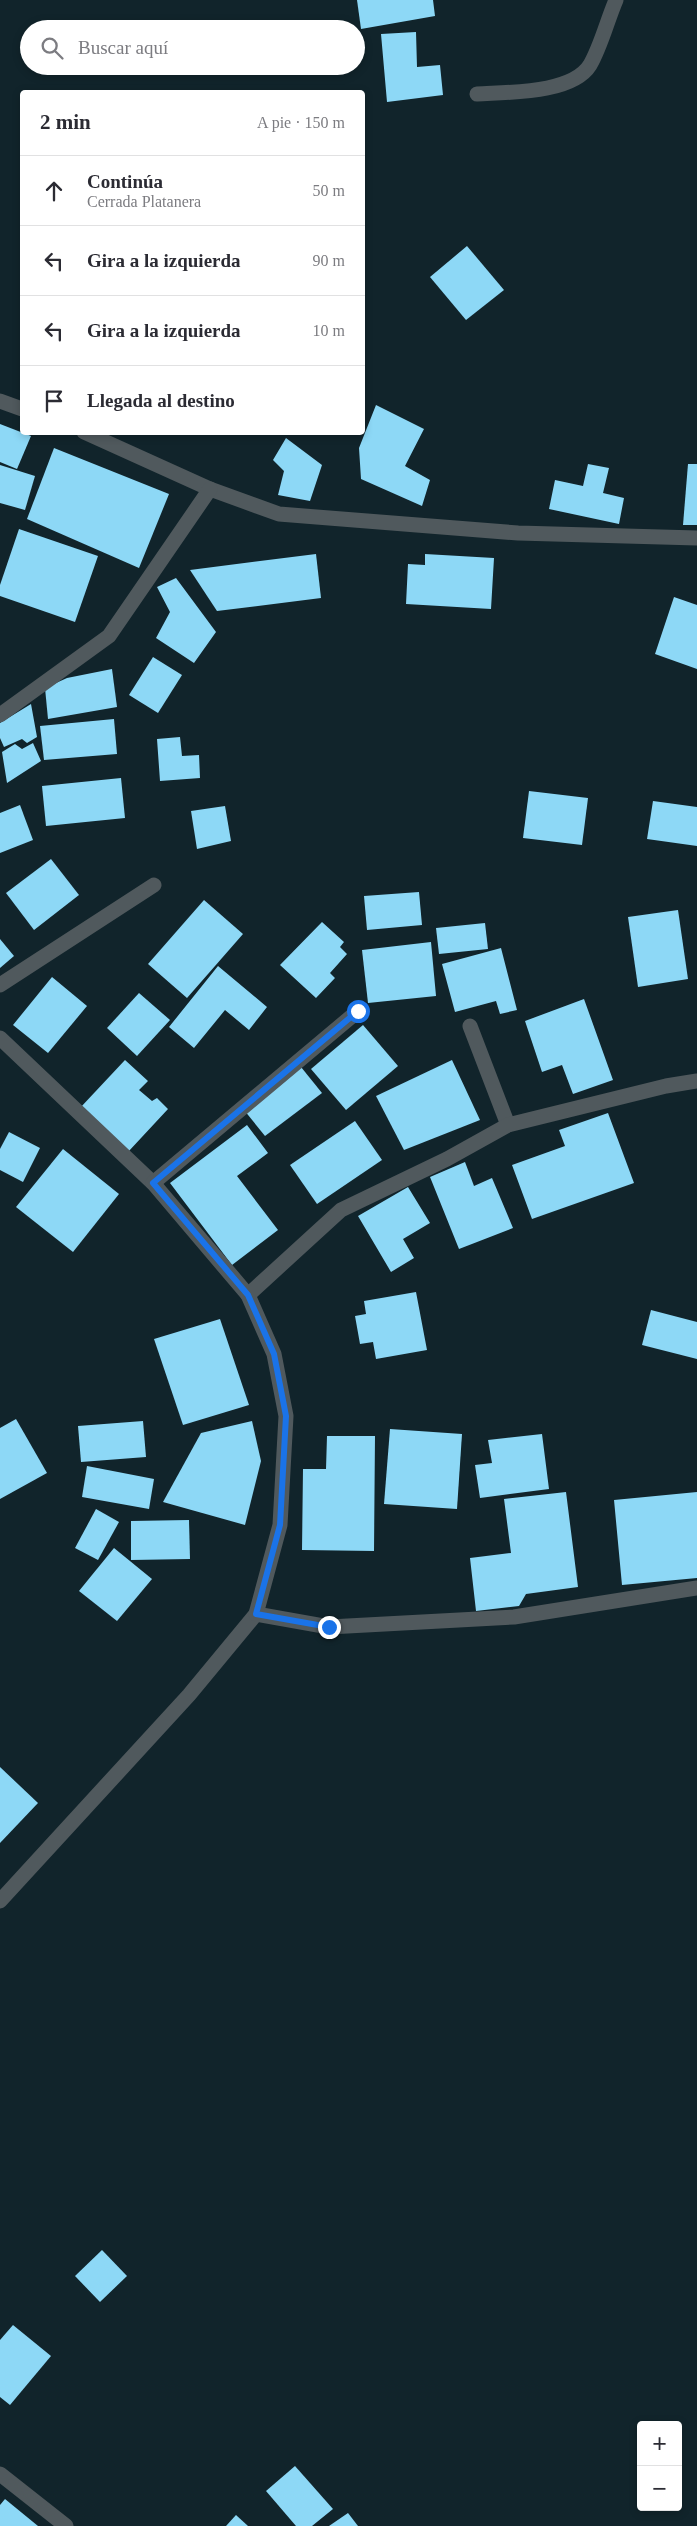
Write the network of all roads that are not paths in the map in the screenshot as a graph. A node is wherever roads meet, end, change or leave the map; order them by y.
1 (616, 0) edge
2 (477, 94) dead end
3 (0, 401) edge
4 (20, 408) edge
5 (91, 435) edge
6 (210, 489) junction
7 (697, 538) edge
8 (0, 715) edge
9 (154, 885) dead end
10 (0, 985) edge
11 (358, 1011) dead end
12 (470, 1026) dead end
13 (0, 1038) edge
14 (697, 1081) edge
15 (508, 1125) junction
16 (153, 1183) junction
17 (248, 1295) junction
18 (697, 1588) edge
19 (256, 1614) junction
20 (0, 1900) edge
21 (0, 2474) edge
22 (66, 2526) edge

1 - 2 street
3 - 4 street
5 - 6 street
6 - 7 street
6 - 8 street
9 - 10 street
11 - 16 street
12 - 15 street
13 - 16 street
14 - 15 street
15 - 17 street
16 - 17 street
17 - 19 street
18 - 19 street
19 - 20 street
21 - 22 street

